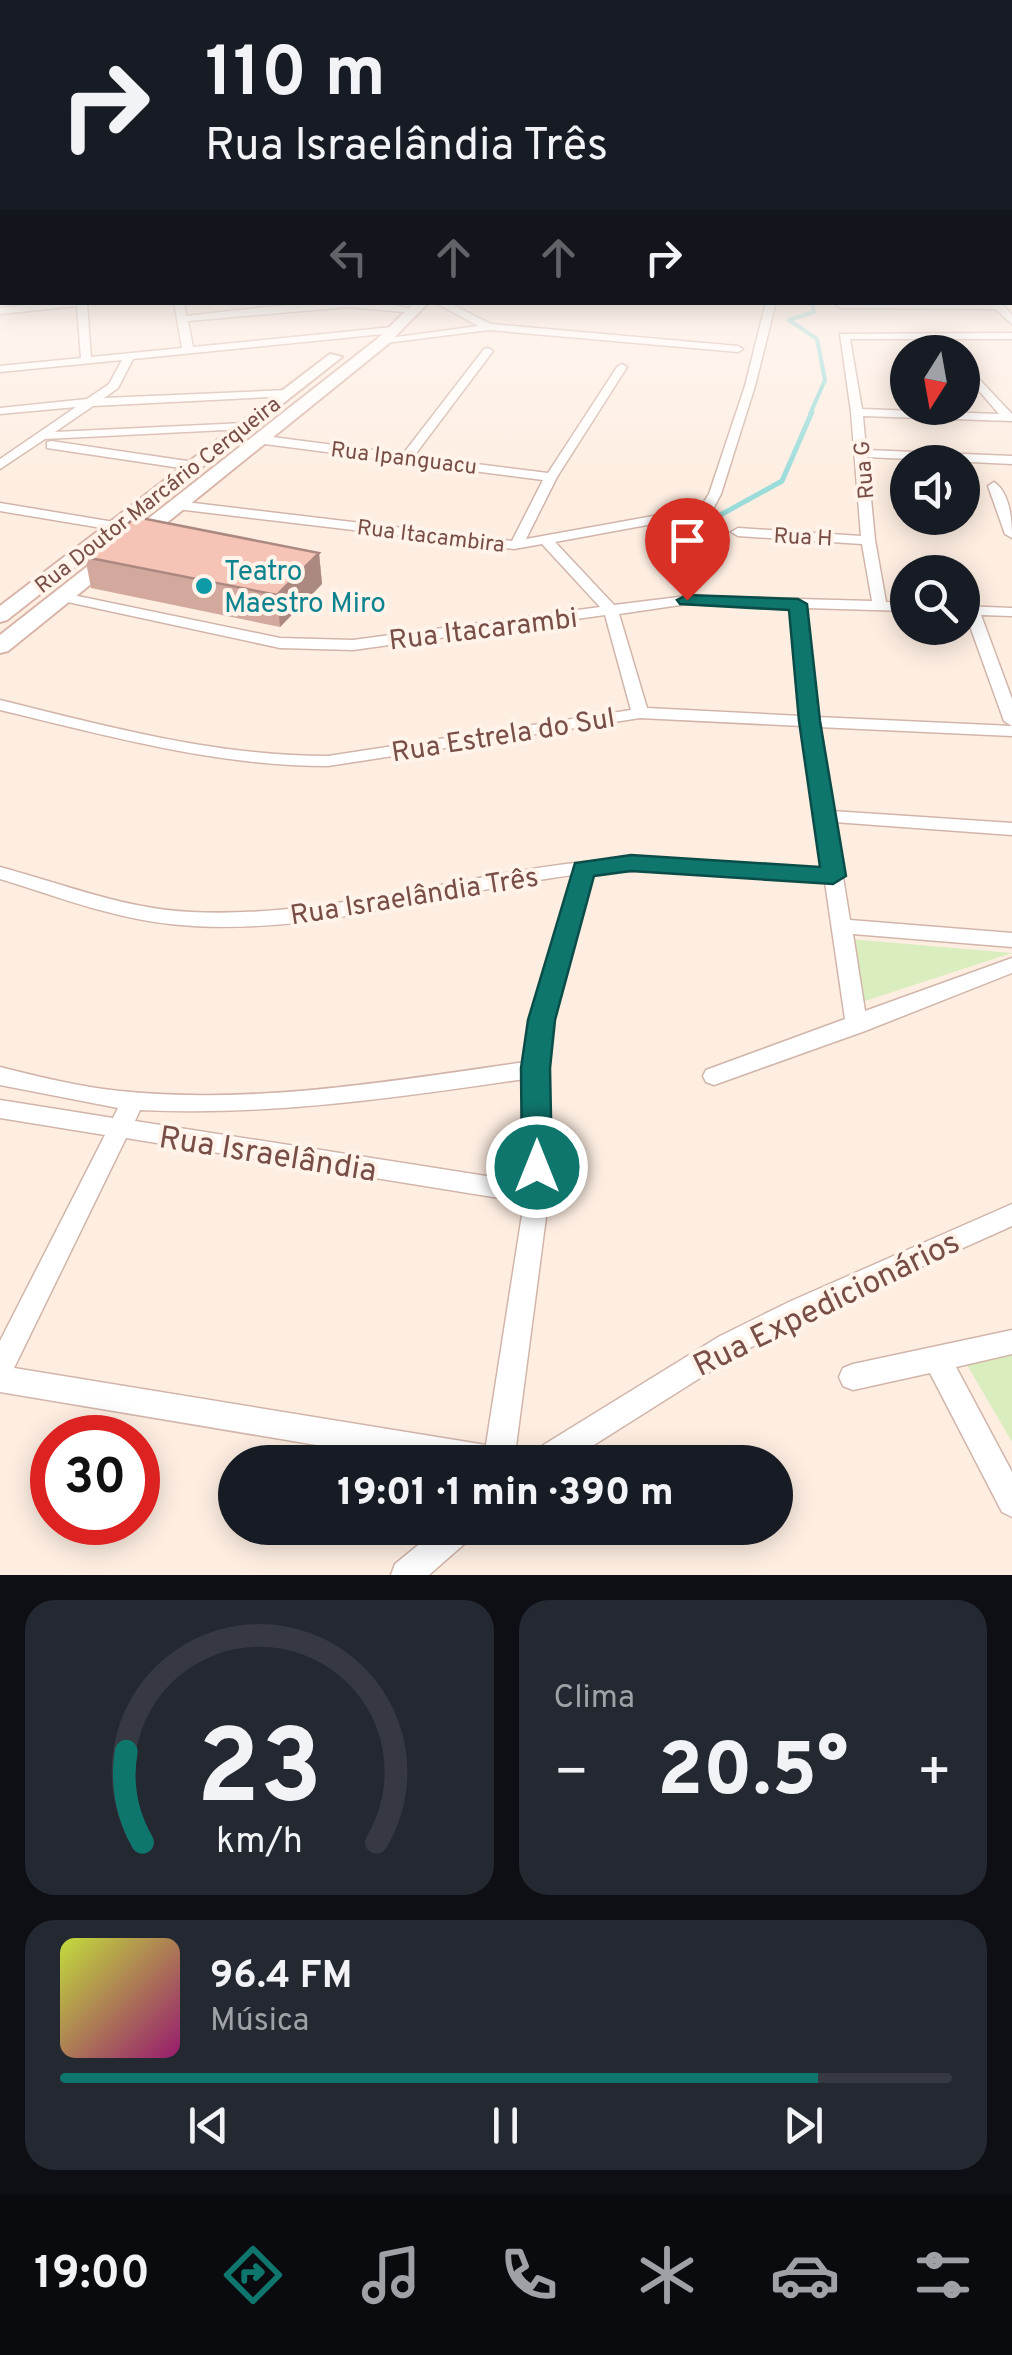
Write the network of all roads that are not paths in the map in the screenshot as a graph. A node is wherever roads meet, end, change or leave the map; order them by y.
1 (85, 334) edge
2 (185, 334) edge
3 (389, 334) edge
4 (575, 334) edge
5 (762, 334) edge
6 (382, 335) junction
7 (890, 335) edge
8 (980, 336) edge
9 (1012, 336) edge
10 (738, 349) dead end
11 (188, 350) junction
12 (488, 351) dead end
13 (130, 356) junction
14 (86, 361) junction
15 (622, 366) dead end
16 (0, 370) edge
17 (980, 384) edge
18 (288, 393) junction
19 (95, 402) junction
20 (0, 411) edge
21 (858, 412) junction
22 (1011, 418) edge
23 (251, 433) junction
24 (36, 442) junction
25 (0, 448) edge
26 (862, 453) junction
27 (407, 457) junction
28 (1012, 460) edge
29 (0, 465) edge
30 (194, 466) junction
31 (551, 477) junction
32 (994, 486) dead end
33 (177, 505) junction
34 (0, 507) edge
35 (156, 522) junction
36 (115, 526) junction
37 (738, 532) dead end
38 (1012, 534) edge
39 (546, 540) junction
40 (868, 540) junction
41 (132, 541) junction
42 (516, 545) junction
43 (62, 597) junction
44 (798, 604) junction
45 (880, 606) junction
46 (890, 607) edge
47 (610, 611) junction
48 (980, 611) edge
49 (1012, 612) edge
50 (1, 614) edge
51 (980, 642) edge
52 (0, 646) edge
53 (0, 705) edge
54 (640, 712) junction
55 (809, 721) junction
56 (1012, 721) edge
57 (1012, 732) edge
58 (826, 816) junction
59 (1012, 829) edge
60 (584, 869) junction
61 (0, 873) edge
62 (833, 876) junction
63 (844, 926) junction
64 (1012, 940) edge
65 (1012, 965) edge
66 (857, 1025) junction
67 (536, 1068) junction
68 (0, 1076) edge
69 (714, 1076) dead end
70 (133, 1101) junction
71 (0, 1109) edge
72 (117, 1130) junction
73 (537, 1194) junction
74 (1012, 1215) edge
75 (1012, 1342) edge
76 (938, 1360) junction
77 (0, 1369) edge
78 (854, 1377) dead end
79 (0, 1379) edge
80 (397, 1445) edge
81 (501, 1445) edge
82 (569, 1445) edge
83 (1012, 1502) edge
84 (441, 1545) edge
85 (406, 1575) edge

1 - 14 street
2 - 11 street
3 - 6 street
4 - 10 street
5 - 39 street, Rua Itacambira
6 - 11 street
6 - 18 street, Rua Doutor Marcário Cerqueira
6 - 23 street, Rua Doutor Marcário Cerqueira
7 - 21 street, Rua G
8 - 9 street
11 - 13 street
12 - 27 street
13 - 14 street
13 - 19 street
14 - 16 street
15 - 31 street
17 - 22 street
18 - 19 street
18 - 23 street, Rua Doutor Marcário Cerqueira
19 - 20 street
19 - 24 street
21 - 22 street
21 - 26 street, Rua G
23 - 24 street, Rua Ipanguacu
23 - 27 street, Rua Ipanguacu
23 - 30 street, Rua Doutor Marcário Cerqueira
23 - 33 street, Rua Doutor Marcário Cerqueira
24 - 25 street
24 - 29 street
24 - 30 street
26 - 28 street
26 - 40 street, Rua G
27 - 31 street, Rua Ipanguacu
30 - 36 street, Rua Doutor Marcário Cerqueira
31 - 42 street
32 - 38 street
33 - 35 street, Rua Doutor Marcário Cerqueira
33 - 42 street, Rua Itacambira
34 - 36 street
35 - 36 street
35 - 41 street, Rua Doutor Marcário Cerqueira
36 - 41 street
36 - 50 street, Rua Doutor Marcário Cerqueira
37 - 40 street, Rua H
39 - 42 street, Rua Itacambira
39 - 47 street
40 - 45 street, Rua G
41 - 43 street, Rua Doutor Marcário Cerqueira
43 - 47 street, Rua Itacarambi
43 - 52 street, Rua Doutor Marcário Cerqueira
44 - 45 street, Rua Itacarambi
44 - 47 street, Rua Itacarambi
44 - 55 street
45 - 46 street, Rua Itacarambi
47 - 54 street
48 - 49 street
51 - 56 street
53 - 54 street, Rua Estrela do Sul
54 - 55 street, Rua Estrela do Sul
55 - 57 street, Rua Estrela do Sul
55 - 58 street
58 - 59 street
58 - 62 street
60 - 61 street, Rua Israelândia Três
60 - 62 street, Rua Israelândia Três
60 - 67 street
62 - 63 street
63 - 64 street
63 - 66 street
65 - 66 street
66 - 69 street
67 - 70 street
67 - 73 street
68 - 70 street
70 - 72 street
71 - 72 street, Rua Israelândia
72 - 73 street, Rua Israelândia
72 - 77 street
73 - 81 street
74 - 82 street, Rua Expedicionários
75 - 76 street
76 - 78 street
76 - 83 street
79 - 80 street
84 - 85 street

